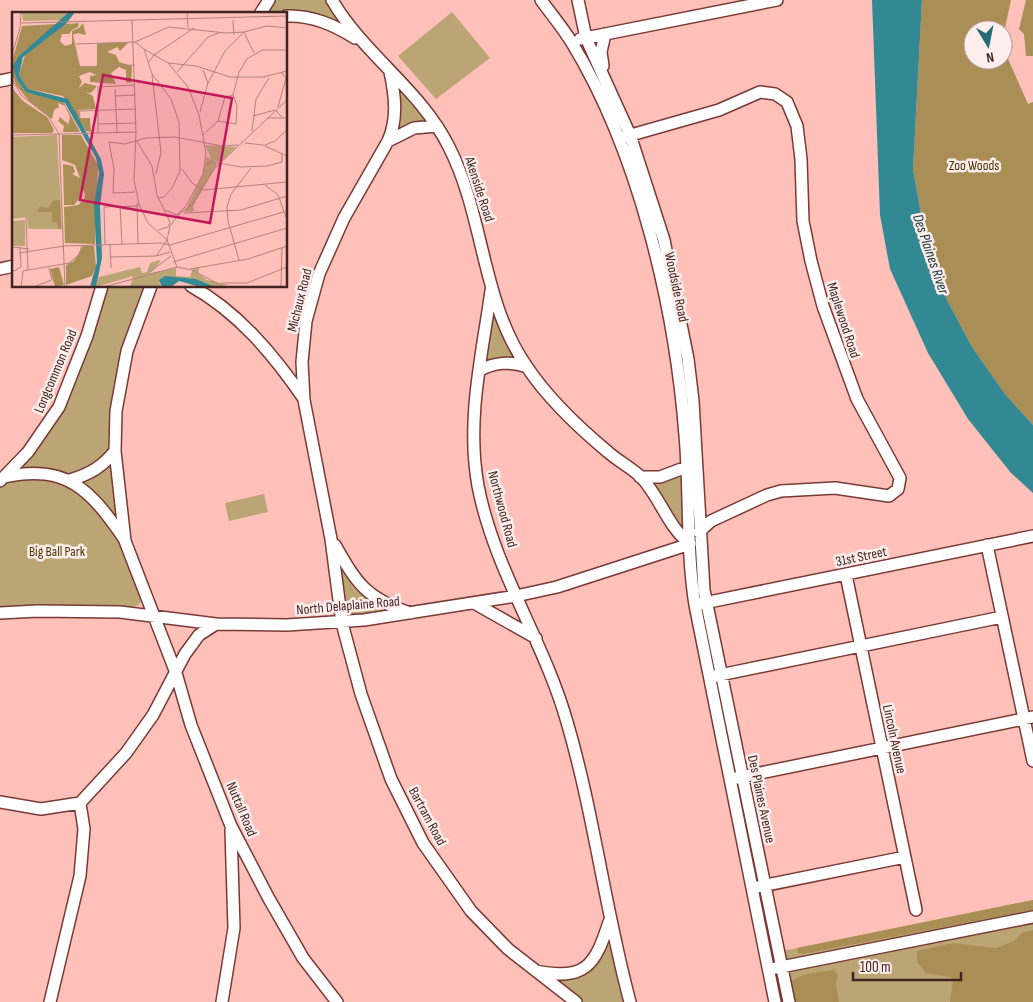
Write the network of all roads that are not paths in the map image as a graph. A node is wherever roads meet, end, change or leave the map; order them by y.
1 (268, 0) edge
2 (332, 0) edge
3 (541, 0) edge
4 (578, 0) edge
5 (713, 0) edge
6 (778, 0) edge
7 (261, 12) edge
8 (716, 12) junction
9 (288, 16) edge
10 (605, 34) junction
11 (586, 38) junction
12 (571, 41) junction
13 (363, 44) junction
14 (390, 72) junction
15 (606, 82) junction
16 (437, 126) junction
17 (624, 137) junction
18 (388, 141) junction
19 (101, 288) edge
20 (150, 288) edge
21 (194, 288) edge
22 (491, 291) junction
23 (527, 367) junction
24 (479, 372) junction
25 (304, 400) junction
26 (115, 451) junction
27 (693, 464) junction
28 (640, 477) junction
29 (1, 478) edge
30 (70, 480) junction
31 (701, 528) junction
32 (1033, 536) edge
33 (331, 539) junction
34 (125, 541) junction
35 (690, 544) junction
36 (987, 545) junction
37 (846, 575) junction
38 (516, 596) junction
39 (474, 603) junction
40 (701, 604) junction
41 (0, 613) edge
42 (411, 614) junction
43 (153, 615) junction
44 (1002, 617) junction
45 (342, 623) junction
46 (216, 624) junction
47 (536, 638) junction
48 (860, 646) junction
49 (176, 673) junction
50 (715, 675) junction
51 (1029, 718) edge
52 (882, 748) junction
53 (1033, 761) edge
54 (736, 778) junction
55 (0, 802) edge
56 (80, 803) junction
57 (231, 826) junction
58 (904, 857) junction
59 (759, 887) junction
60 (916, 910) dead end
61 (1033, 917) edge
62 (610, 920) junction
63 (782, 967) junction
64 (769, 970) junction
65 (534, 971) junction
66 (50, 1002) edge
67 (222, 1002) edge
68 (337, 1002) edge
69 (576, 1002) edge
70 (630, 1002) edge
71 (775, 1002) edge
72 (789, 1002) edge

1 - 7 street
2 - 13 street, Akenside Road
3 - 12 street, Woodside Road
4 - 11 street, Woodside Road
5 - 8 street
6 - 8 street
8 - 10 street
9 - 13 street, Akenside Road
10 - 11 street
10 - 15 street
11 - 12 street
11 - 15 street, Woodside Road
12 - 17 street, Woodside Road
13 - 14 street, Akenside Road
14 - 16 street, Akenside Road
14 - 18 street, Michaux Road
15 - 17 street, Woodside Road
16 - 18 street
16 - 22 street, Akenside Road
17 - 27 street, Woodside Road
17 - 31 street, Maplewood Road
18 - 25 street, Michaux Road
19 - 29 street, Longcommon Road
20 - 26 street
21 - 25 street
22 - 23 street, Akenside Road
22 - 24 street, Northwood Road
23 - 24 street
23 - 28 street, Akenside Road
24 - 38 street, Northwood Road
25 - 33 street, Michaux Road
26 - 30 street
26 - 34 street
27 - 28 street
27 - 31 street, Woodside Road
27 - 35 street, Woodside Road
28 - 35 street, Akenside Road
29 - 30 street
30 - 34 street
31 - 35 street, Maplewood Road
31 - 40 street, Woodside Road
32 - 36 street, 31st Street
33 - 42 street, Michaux Road
33 - 45 street, Michaux Road
34 - 43 street
35 - 38 street, North Delaplaine Road
35 - 40 street, Woodside Road
36 - 37 street, 31st Street
36 - 44 street
37 - 40 street, 31st Street
37 - 48 street, Lincoln Avenue
38 - 39 street, North Delaplaine Road
38 - 47 street, Northwood Road
39 - 42 street, North Delaplaine Road
39 - 47 street
40 - 50 street, Des Plaines Avenue
41 - 43 street, North Delaplaine Road
42 - 45 street, North Delaplaine Road
43 - 46 street, North Delaplaine Road
43 - 49 street, Nuttall Road
44 - 48 street
44 - 51 street
45 - 46 street, North Delaplaine Road
45 - 65 street, Bartram Road
46 - 49 street
47 - 62 street, Northwood Road
48 - 50 street
48 - 52 street, Lincoln Avenue
49 - 56 street
49 - 57 street, Nuttall Road
50 - 54 street, Des Plaines Avenue
51 - 52 street
51 - 53 street
52 - 54 street
52 - 58 street, Lincoln Avenue
54 - 59 street, Des Plaines Avenue
55 - 56 street
56 - 66 street
57 - 67 street
57 - 68 street, Nuttall Road
58 - 59 street
58 - 60 street, Lincoln Avenue
59 - 63 street, Des Plaines Avenue
59 - 64 street, Des Plaines Avenue
61 - 63 street
62 - 65 street, Northwood Road
62 - 70 street, Northwood Road
63 - 64 street
63 - 72 street, Des Plaines Avenue
64 - 71 street, Des Plaines Avenue
65 - 69 street, Bartram Road

